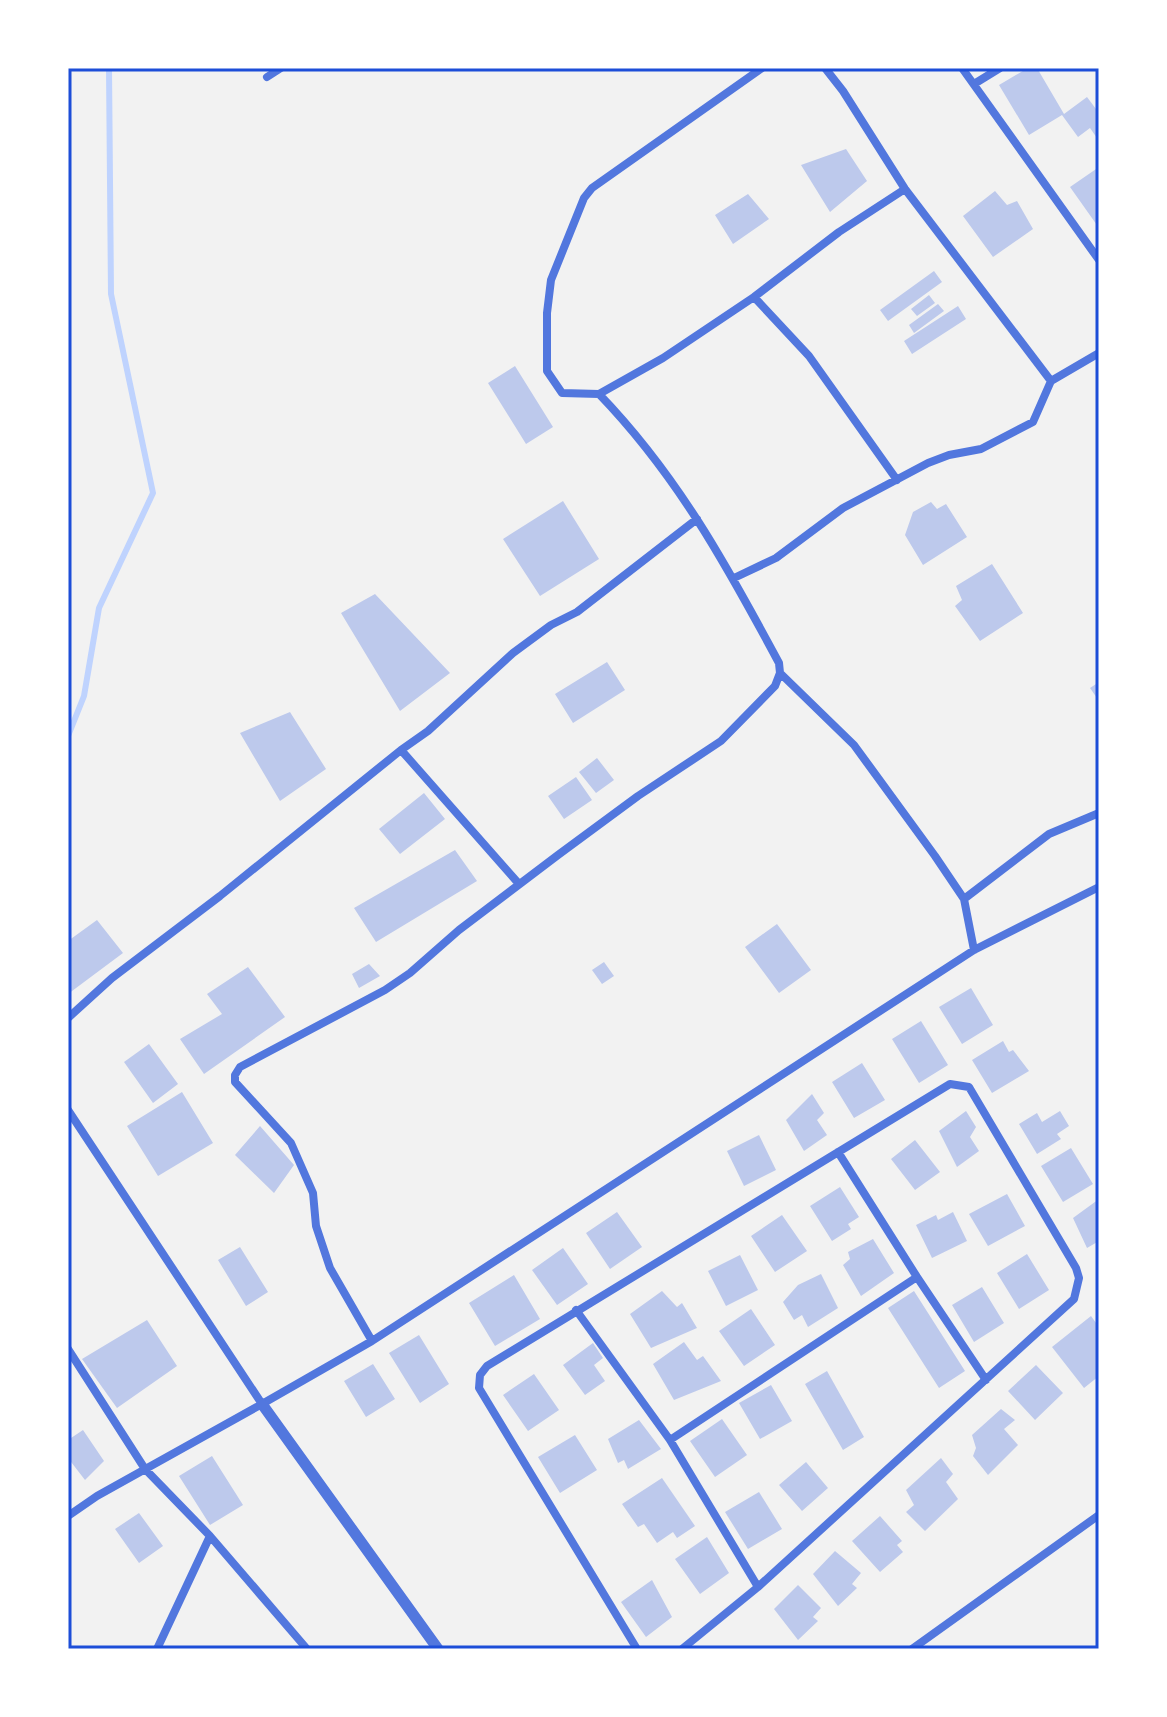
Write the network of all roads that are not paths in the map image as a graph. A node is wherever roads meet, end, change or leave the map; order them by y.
1 (281, 68) edge
2 (762, 68) edge
3 (825, 68) edge
4 (962, 68) edge
5 (1000, 68) edge
6 (267, 77) dead end
7 (974, 84) junction
8 (905, 189) junction
9 (1099, 260) edge
10 (754, 297) junction
11 (1099, 353) edge
12 (1051, 381) junction
13 (599, 394) junction
14 (897, 480) junction
15 (697, 519) junction
16 (734, 578) junction
17 (780, 673) junction
18 (401, 750) junction
19 (1099, 813) edge
20 (519, 884) junction
21 (1099, 887) edge
22 (964, 899) junction
23 (974, 950) junction
24 (68, 1018) edge
25 (68, 1110) edge
26 (838, 1152) junction
27 (917, 1277) junction
28 (576, 1310) junction
29 (372, 1341) junction
30 (68, 1349) edge
31 (986, 1380) junction
32 (262, 1404) junction
33 (670, 1440) junction
34 (145, 1469) junction
35 (1099, 1515) edge
36 (68, 1516) edge
37 (210, 1536) junction
38 (758, 1587) junction
39 (157, 1649) edge
40 (307, 1649) edge
41 (438, 1649) edge
42 (637, 1649) edge
43 (682, 1649) edge
44 (912, 1649) edge

1 - 6 street
2 - 13 street
3 - 8 street
4 - 7 street
5 - 7 street
7 - 9 street
8 - 10 street
8 - 12 street
10 - 13 street
10 - 14 street
11 - 12 street
12 - 14 street
13 - 15 street
14 - 16 street
15 - 16 street
15 - 18 street
16 - 17 street
17 - 20 street
17 - 22 street
18 - 20 street
18 - 24 street
19 - 22 street
20 - 29 street
21 - 23 street
22 - 23 street
23 - 29 street
25 - 32 street
26 - 27 street
26 - 28 street
26 - 31 street
27 - 31 street
27 - 33 street
28 - 33 street
28 - 42 street
29 - 32 street
30 - 34 street
31 - 38 street
32 - 34 street
32 - 41 street
33 - 38 street
34 - 36 street
34 - 37 street
35 - 44 street
37 - 39 street
37 - 40 street
38 - 43 street

